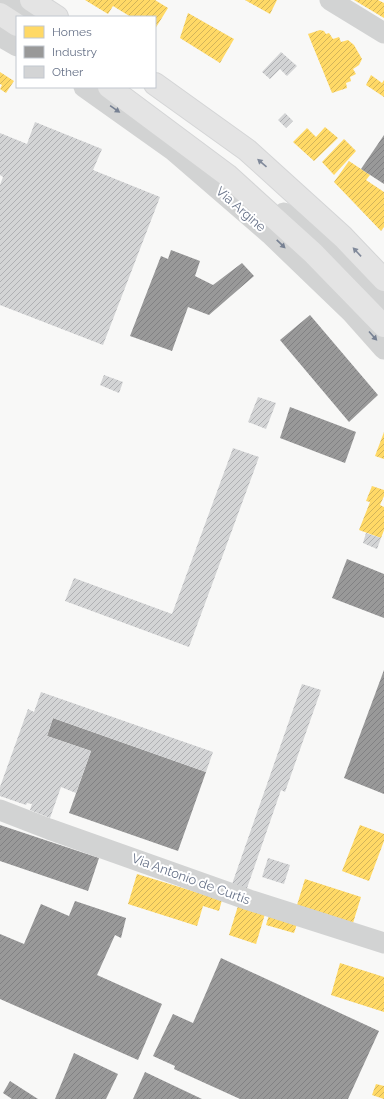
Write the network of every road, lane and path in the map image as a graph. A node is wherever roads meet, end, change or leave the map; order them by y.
1 (6, 0) edge
2 (31, 0) edge
3 (330, 0) edge
4 (0, 14) edge
5 (29, 16) edge
6 (55, 16) edge
7 (16, 24) edge
8 (384, 32) edge
9 (0, 36) edge
10 (16, 45) edge
11 (156, 85) edge
12 (85, 88) edge
13 (110, 88) edge
14 (125, 88) edge
15 (384, 280) edge
16 (384, 308) edge
17 (384, 326) edge
18 (384, 349) edge
19 (0, 810) edge
20 (384, 943) edge

1 - 5 street
2 - 6 highway
3 - 8 street
4 - 7 highway
9 - 10 street
15 -> 11 highway
12 -> 18 street, Via Argine
13 - 17 highway
14 - 16 street
19 - 20 street, Via Antonio de Curtis

